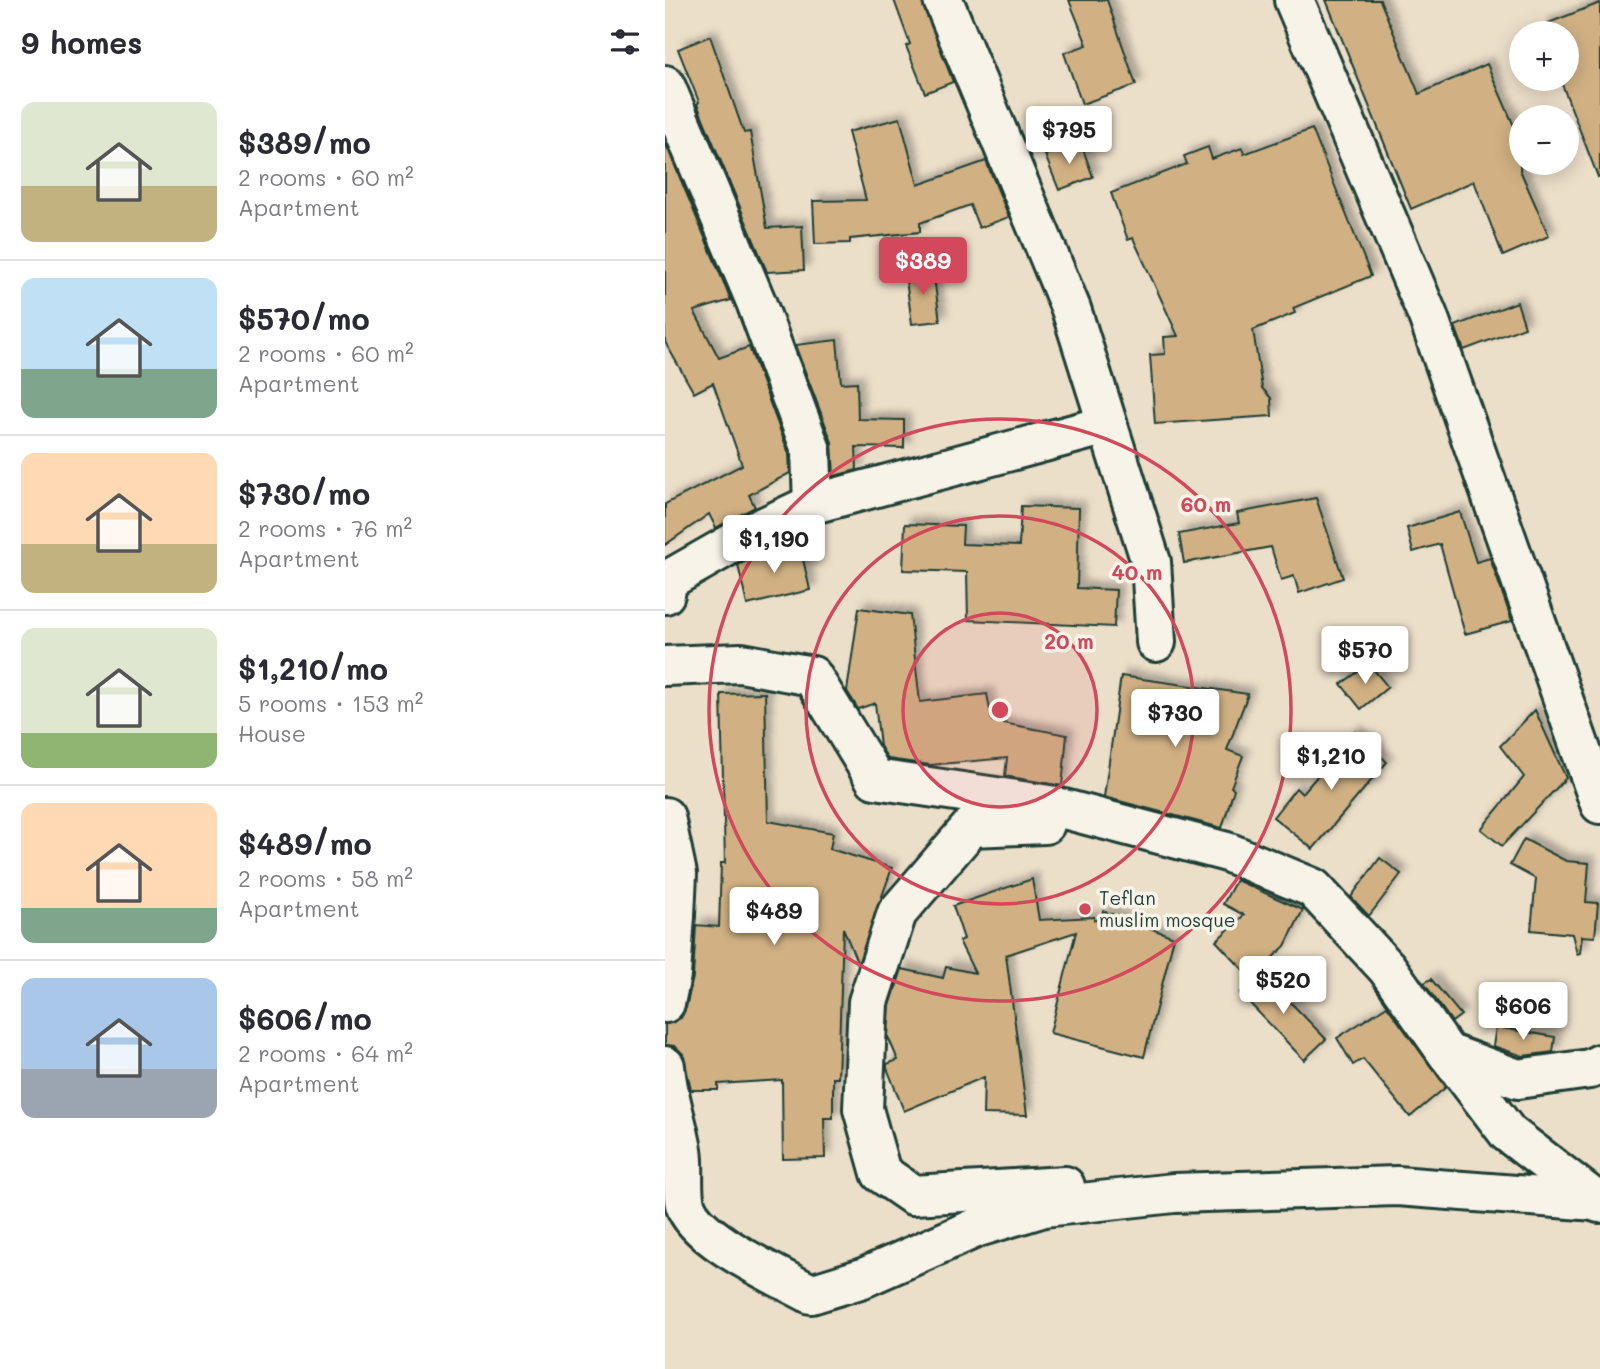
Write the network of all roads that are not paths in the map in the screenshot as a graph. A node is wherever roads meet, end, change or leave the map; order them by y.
1 (943, 0) edge
2 (1294, 0) edge
3 (665, 85) edge
4 (1107, 425) junction
5 (813, 504) junction
6 (666, 584) edge
7 (1156, 642) dead end
8 (665, 666) edge
9 (1600, 804) edge
10 (1049, 805) junction
11 (665, 817) edge
12 (670, 917) edge
13 (665, 1003) edge
14 (1447, 1053) junction
15 (1600, 1064) edge
16 (665, 1066) edge
17 (1174, 1193) junction
18 (1598, 1202) edge

1 - 4 street
2 - 9 street
3 - 5 street
4 - 5 street
4 - 7 street
5 - 6 street
8 - 10 street
10 - 14 street
10 - 17 street
11 - 12 street
12 - 13 street
14 - 15 street
14 - 18 street
16 - 17 street
17 - 18 street

